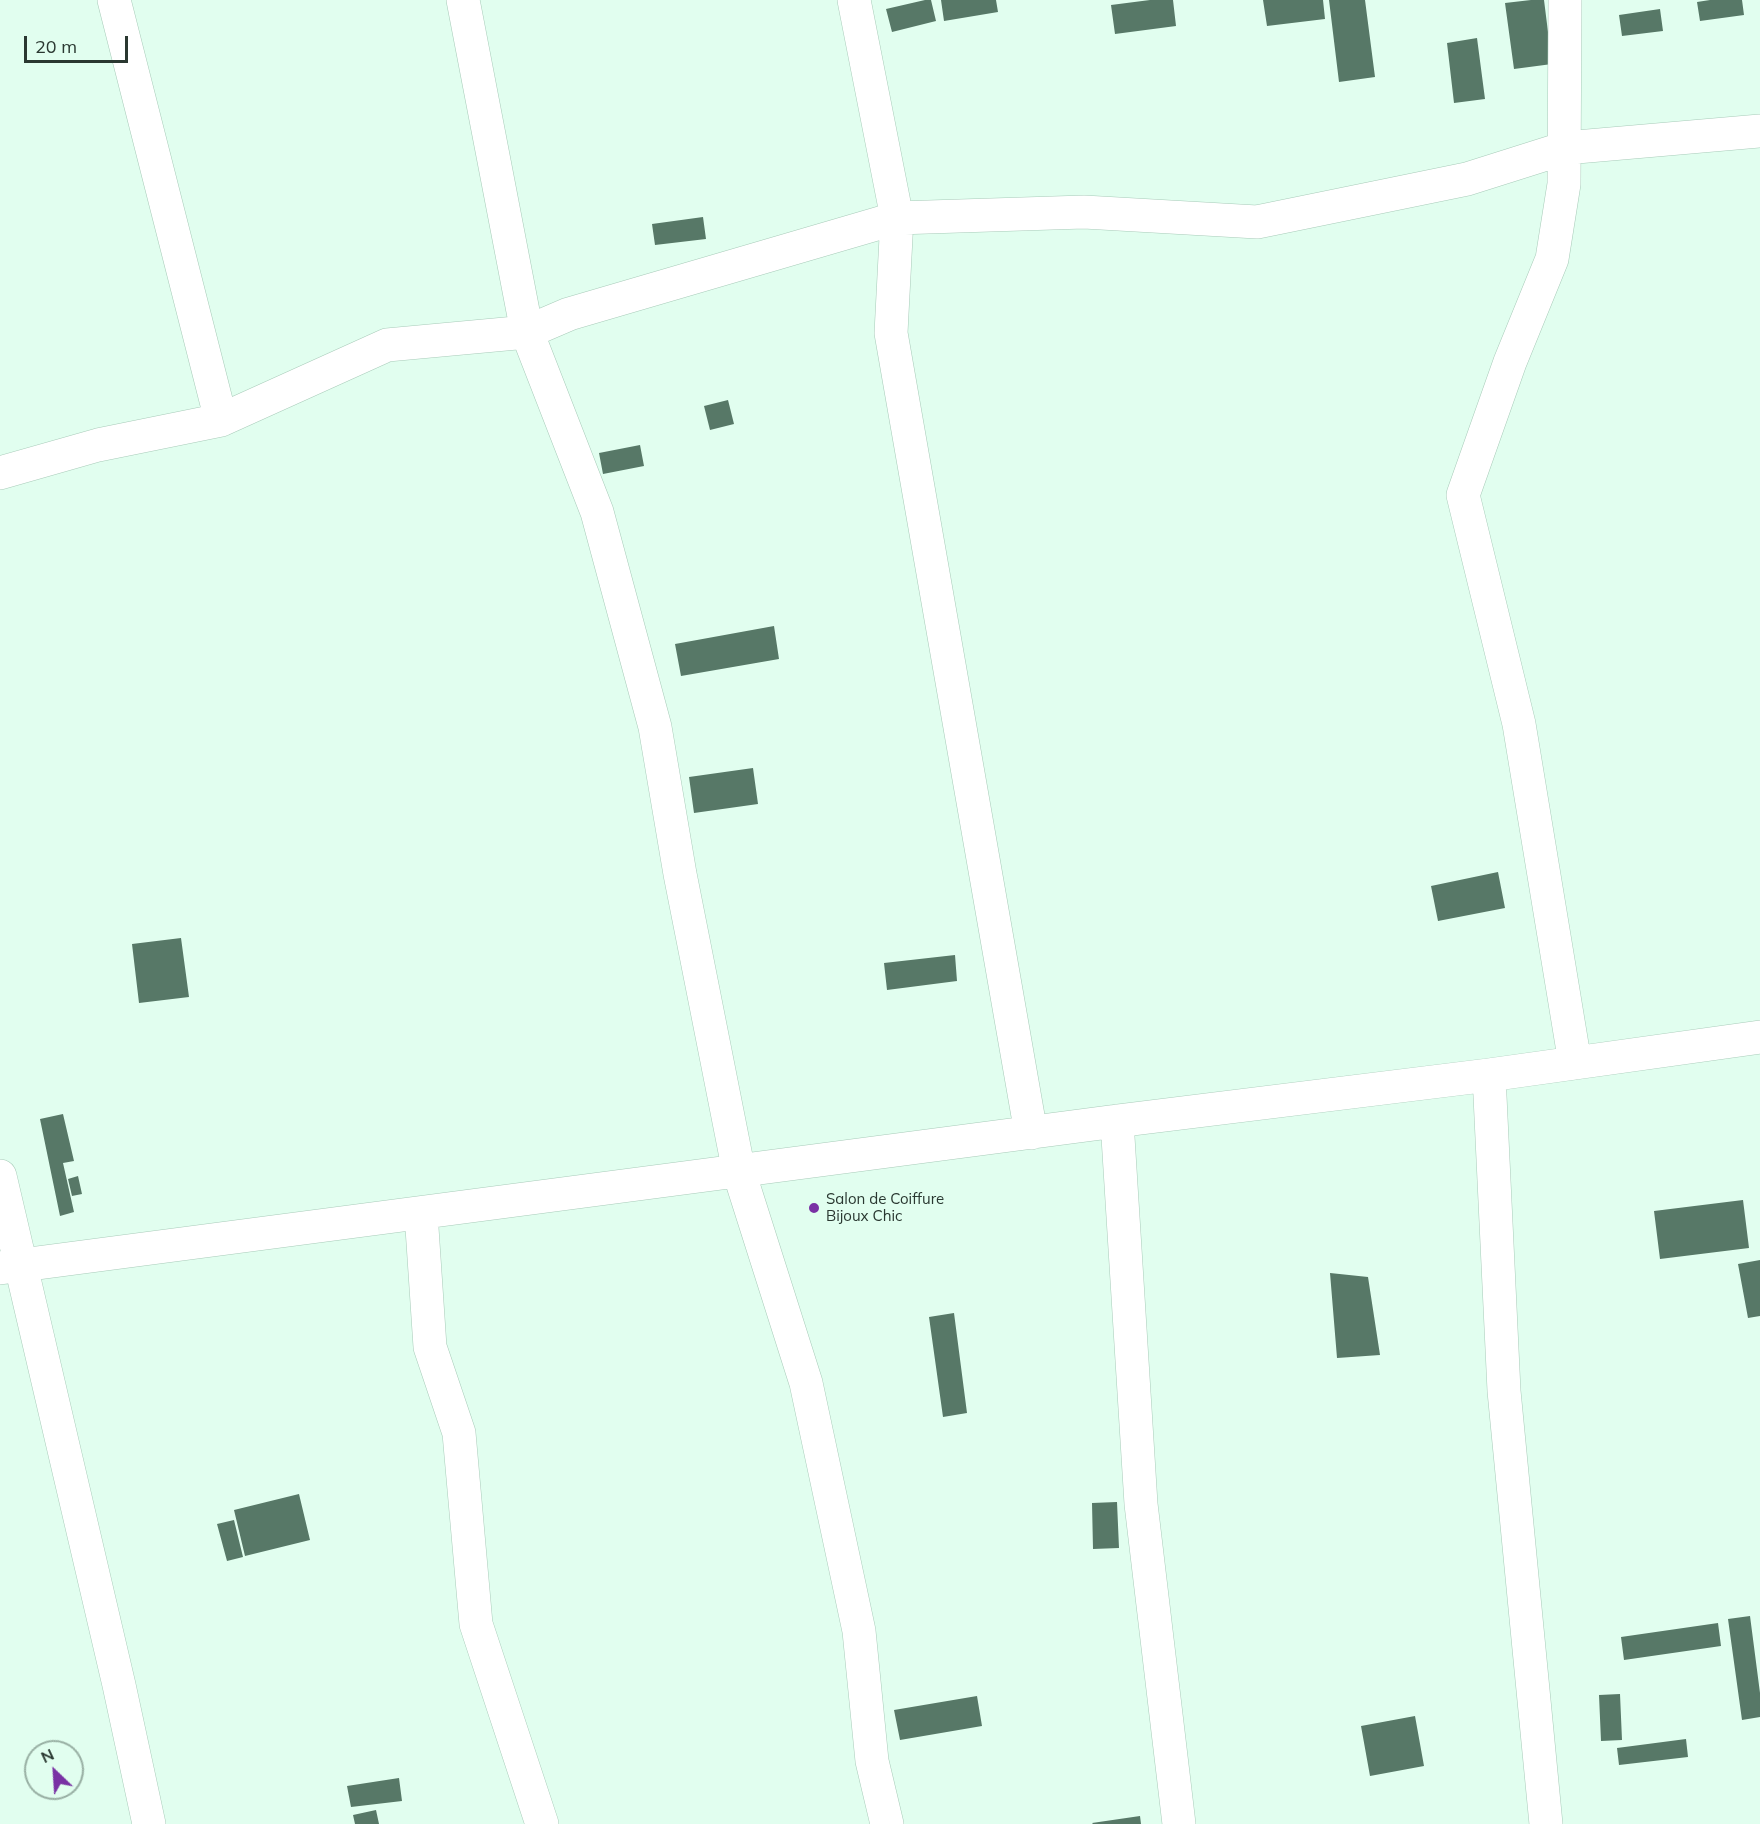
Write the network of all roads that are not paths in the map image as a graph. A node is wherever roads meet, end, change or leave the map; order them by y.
1 (114, 0) edge
2 (463, 0) edge
3 (854, 0) edge
4 (1564, 0) edge
5 (1760, 131) edge
6 (1565, 148) junction
7 (897, 219) junction
8 (527, 332) junction
9 (221, 420) junction
10 (0, 473) edge
11 (1760, 1037) edge
12 (1575, 1063) junction
13 (1489, 1075) junction
14 (1117, 1121) junction
15 (1031, 1133) junction
16 (739, 1172) junction
17 (0, 1176) edge
18 (421, 1214) junction
19 (10, 1267) edge
20 (149, 1824) edge
21 (542, 1824) edge
22 (887, 1824) edge
23 (1179, 1824) edge
24 (1546, 1824) edge

1 - 9 street
2 - 8 street
3 - 7 street
4 - 6 street
5 - 6 street
6 - 7 street
6 - 12 street
7 - 8 street
7 - 15 street
8 - 9 street
8 - 16 street
9 - 10 street
11 - 12 street
12 - 13 street
13 - 14 street
13 - 24 street
14 - 15 street
14 - 23 street
15 - 16 street
16 - 18 street
16 - 22 street
17 - 19 street
18 - 19 street
18 - 21 street
19 - 20 street

